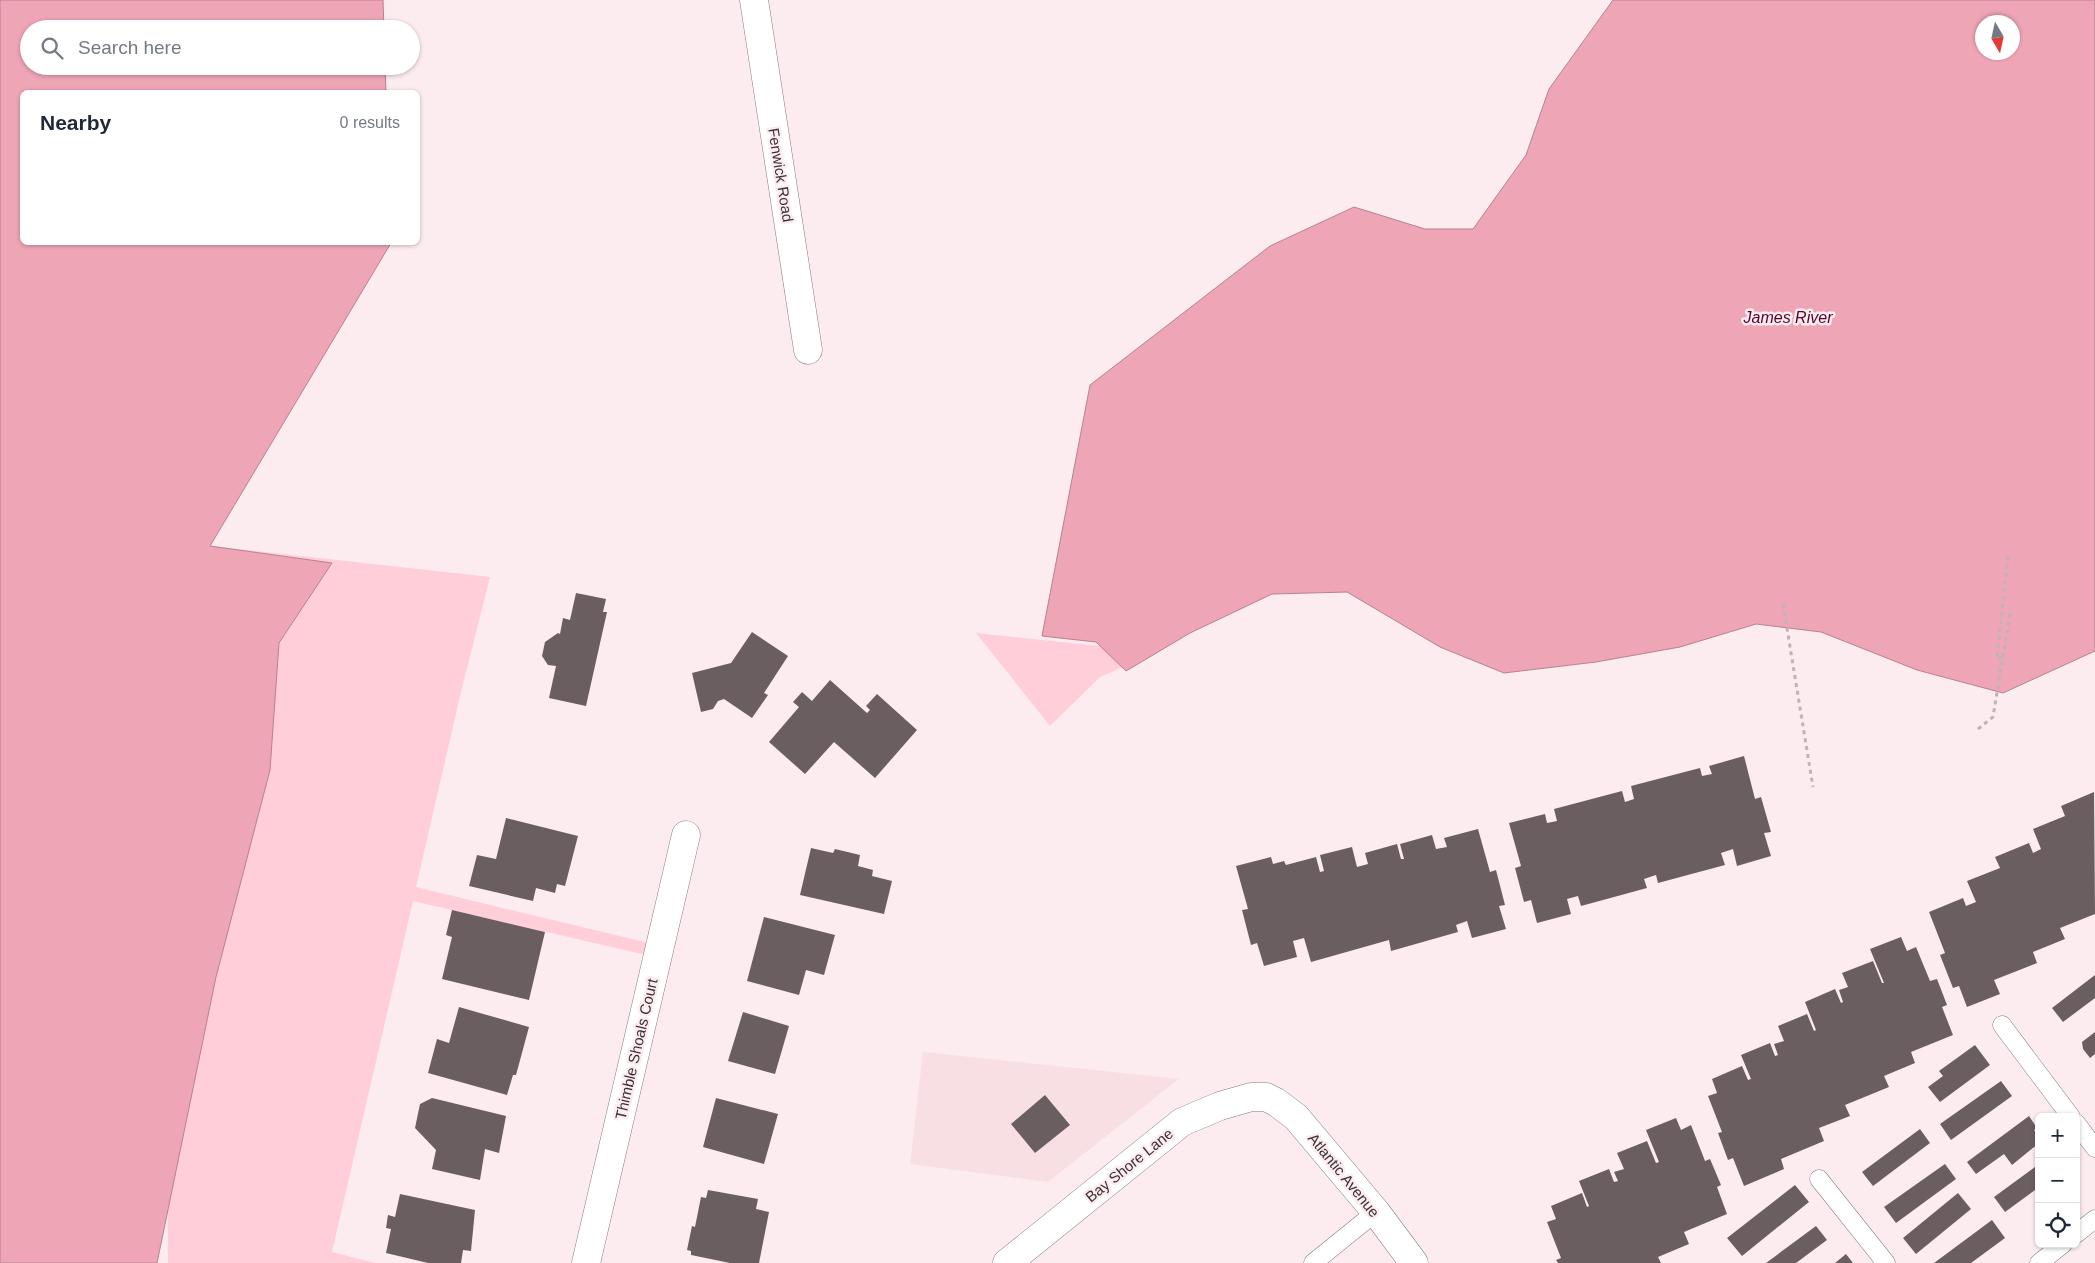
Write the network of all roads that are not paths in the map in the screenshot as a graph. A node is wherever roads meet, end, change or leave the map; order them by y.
1 (754, 0) edge
2 (808, 350) dead end
3 (686, 835) dead end
4 (2002, 1025) dead end
5 (1266, 1097) joint
6 (2068, 1113) edge
7 (2080, 1128) edge
8 (2095, 1148) edge
9 (1819, 1179) dead end
10 (1376, 1212) junction
11 (2095, 1219) edge
12 (2080, 1231) edge
13 (2058, 1248) edge
14 (586, 1263) edge
15 (1007, 1263) edge
16 (1313, 1263) edge
17 (1414, 1263) edge
18 (1886, 1263) edge
19 (2039, 1263) edge

1 - 2 street, Fenwick Road
3 - 14 street, Thimble Shoals Court
4 - 6 lane
5 - 10 street, Atlantic Avenue
5 - 15 street, Bay Shore Lane
7 - 8 lane
9 - 18 lane
10 - 16 lane
10 - 17 street, Atlantic Avenue
11 - 12 lane
13 - 19 lane

